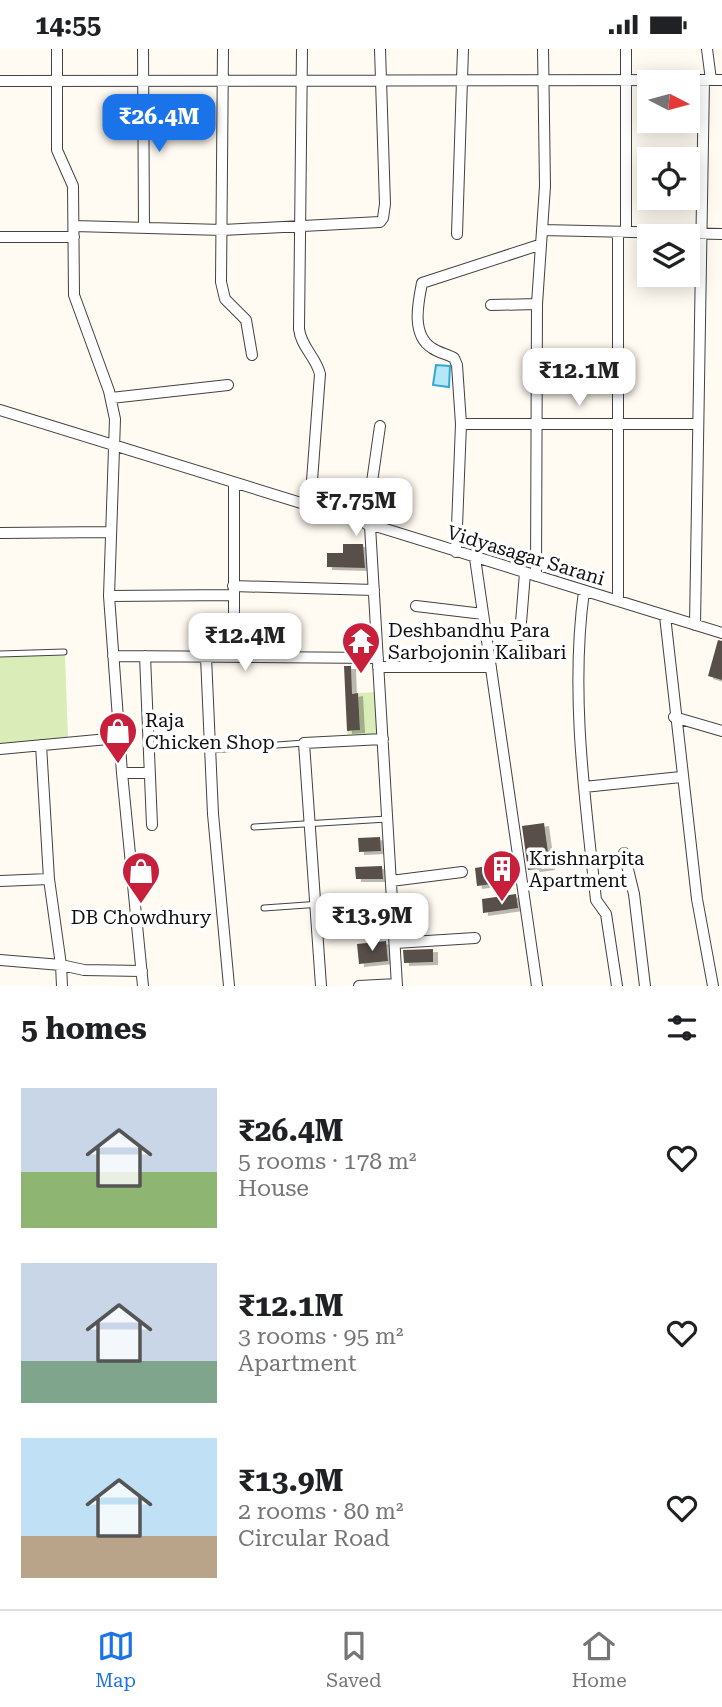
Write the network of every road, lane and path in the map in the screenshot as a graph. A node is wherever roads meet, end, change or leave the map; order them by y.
1 (57, 49) edge
2 (143, 49) edge
3 (223, 49) edge
4 (302, 49) edge
5 (380, 49) edge
6 (463, 49) edge
7 (543, 49) edge
8 (626, 49) edge
9 (707, 49) edge
10 (463, 80) junction
11 (543, 80) junction
12 (625, 80) junction
13 (712, 80) edge
14 (0, 81) edge
15 (56, 81) junction
16 (144, 81) junction
17 (223, 81) junction
18 (380, 81) junction
19 (302, 83) junction
20 (144, 227) junction
21 (300, 228) junction
22 (223, 230) junction
23 (542, 230) junction
24 (74, 231) junction
25 (622, 232) junction
26 (701, 233) junction
27 (457, 234) dead end
28 (722, 234) edge
29 (0, 237) edge
30 (539, 245) junction
31 (537, 304) junction
32 (491, 305) dead end
33 (252, 355) dead end
34 (229, 385) dead end
35 (111, 398) junction
36 (0, 410) edge
37 (535, 424) junction
38 (618, 424) junction
39 (698, 424) junction
40 (461, 425) junction
41 (380, 426) dead end
42 (116, 447) junction
43 (234, 484) junction
44 (310, 507) junction
45 (368, 525) junction
46 (110, 532) junction
47 (0, 533) edge
48 (456, 552) junction
49 (475, 558) junction
50 (530, 575) junction
51 (233, 590) junction
52 (374, 590) junction
53 (583, 591) junction
54 (109, 596) junction
55 (618, 601) junction
56 (416, 606) dead end
57 (483, 614) junction
58 (665, 616) junction
59 (695, 625) junction
60 (722, 633) edge
61 (520, 635) dead end
62 (64, 652) dead end
63 (0, 654) edge
64 (113, 656) junction
65 (145, 656) junction
66 (206, 657) junction
67 (234, 657) junction
68 (378, 663) junction
69 (491, 667) junction
70 (674, 717) junction
71 (722, 731) edge
72 (119, 737) junction
73 (383, 739) junction
74 (304, 743) junction
75 (41, 745) junction
76 (0, 748) edge
77 (211, 750) junction
78 (122, 773) junction
79 (148, 773) junction
80 (681, 777) junction
81 (584, 787) junction
82 (387, 819) junction
83 (310, 824) junction
84 (152, 825) dead end
85 (254, 827) dead end
86 (624, 853) dead end
87 (462, 873) dead end
88 (49, 879) junction
89 (0, 881) edge
90 (391, 881) junction
91 (392, 899) junction
92 (315, 904) junction
93 (264, 908) dead end
94 (475, 938) dead end
95 (395, 943) junction
96 (0, 960) edge
97 (61, 965) junction
98 (142, 971) junction
99 (397, 985) edge
100 (62, 986) edge
101 (143, 986) edge
102 (229, 986) edge
103 (321, 986) edge
104 (359, 986) edge
105 (537, 986) edge
106 (617, 986) edge
107 (645, 986) edge
108 (713, 986) edge

1 - 15 street
2 - 16 street
3 - 17 street
4 - 19 street
5 - 18 street
6 - 10 street
7 - 11 street
8 - 12 street
9 - 13 street
10 - 11 street
10 - 18 street
10 - 27 street
11 - 12 street
11 - 23 street
12 - 13 street
12 - 25 street
13 - 26 street
14 - 15 street
15 - 16 street
15 - 24 street
16 - 17 street
16 - 20 street
17 - 19 street
17 - 22 street
18 - 19 street
18 - 21 street
19 - 21 street
20 - 22 street
20 - 24 street
21 - 22 street
21 - 44 street
22 - 33 street
23 - 25 street
23 - 30 street
24 - 29 street
24 - 35 street
25 - 26 street
25 - 38 street
26 - 28 street
26 - 39 street
30 - 31 street
30 - 40 street
31 - 32 street
31 - 37 street
34 - 35 street
35 - 42 street
36 - 42 street, Vidyasagar Sarani
37 - 38 street
37 - 40 street
37 - 50 street
38 - 39 street
38 - 55 street
39 - 59 street
40 - 48 street
41 - 45 street
42 - 43 street, Vidyasagar Sarani
42 - 46 street
43 - 44 street, Vidyasagar Sarani
43 - 51 street
44 - 45 street, Vidyasagar Sarani
45 - 48 street, Vidyasagar Sarani
45 - 52 street
46 - 47 street
46 - 54 street
48 - 49 street, Vidyasagar Sarani
49 - 50 street, Vidyasagar Sarani
49 - 57 street
50 - 53 street, Vidyasagar Sarani
50 - 61 street
51 - 52 street
51 - 54 street
51 - 67 street
52 - 68 street
53 - 55 street, Vidyasagar Sarani
53 - 81 street
54 - 64 street
55 - 58 street, Vidyasagar Sarani
56 - 57 street
57 - 69 street
58 - 59 street, Vidyasagar Sarani
58 - 70 street
59 - 60 street, Vidyasagar Sarani
62 - 63 lane
64 - 65 street
64 - 72 street
65 - 66 street
65 - 79 street
66 - 67 street
66 - 77 street
67 - 68 street
68 - 69 street
68 - 73 street
69 - 105 street
70 - 71 street
70 - 80 street
72 - 75 street
72 - 78 street
73 - 74 street
73 - 82 street
74 - 77 lane
74 - 83 street
75 - 76 street
75 - 88 street
77 - 102 street
78 - 79 street
78 - 98 street
79 - 84 street
80 - 81 street
80 - 108 street
81 - 106 street
82 - 83 lane
82 - 90 street
83 - 85 lane
83 - 92 street
86 - 107 street
87 - 90 street
88 - 89 street
88 - 97 street
90 - 91 street
91 - 92 lane
91 - 95 street
92 - 93 lane
92 - 103 street
94 - 95 street
95 - 99 street
96 - 97 street
97 - 98 street
97 - 100 street
98 - 101 street
99 - 104 street

